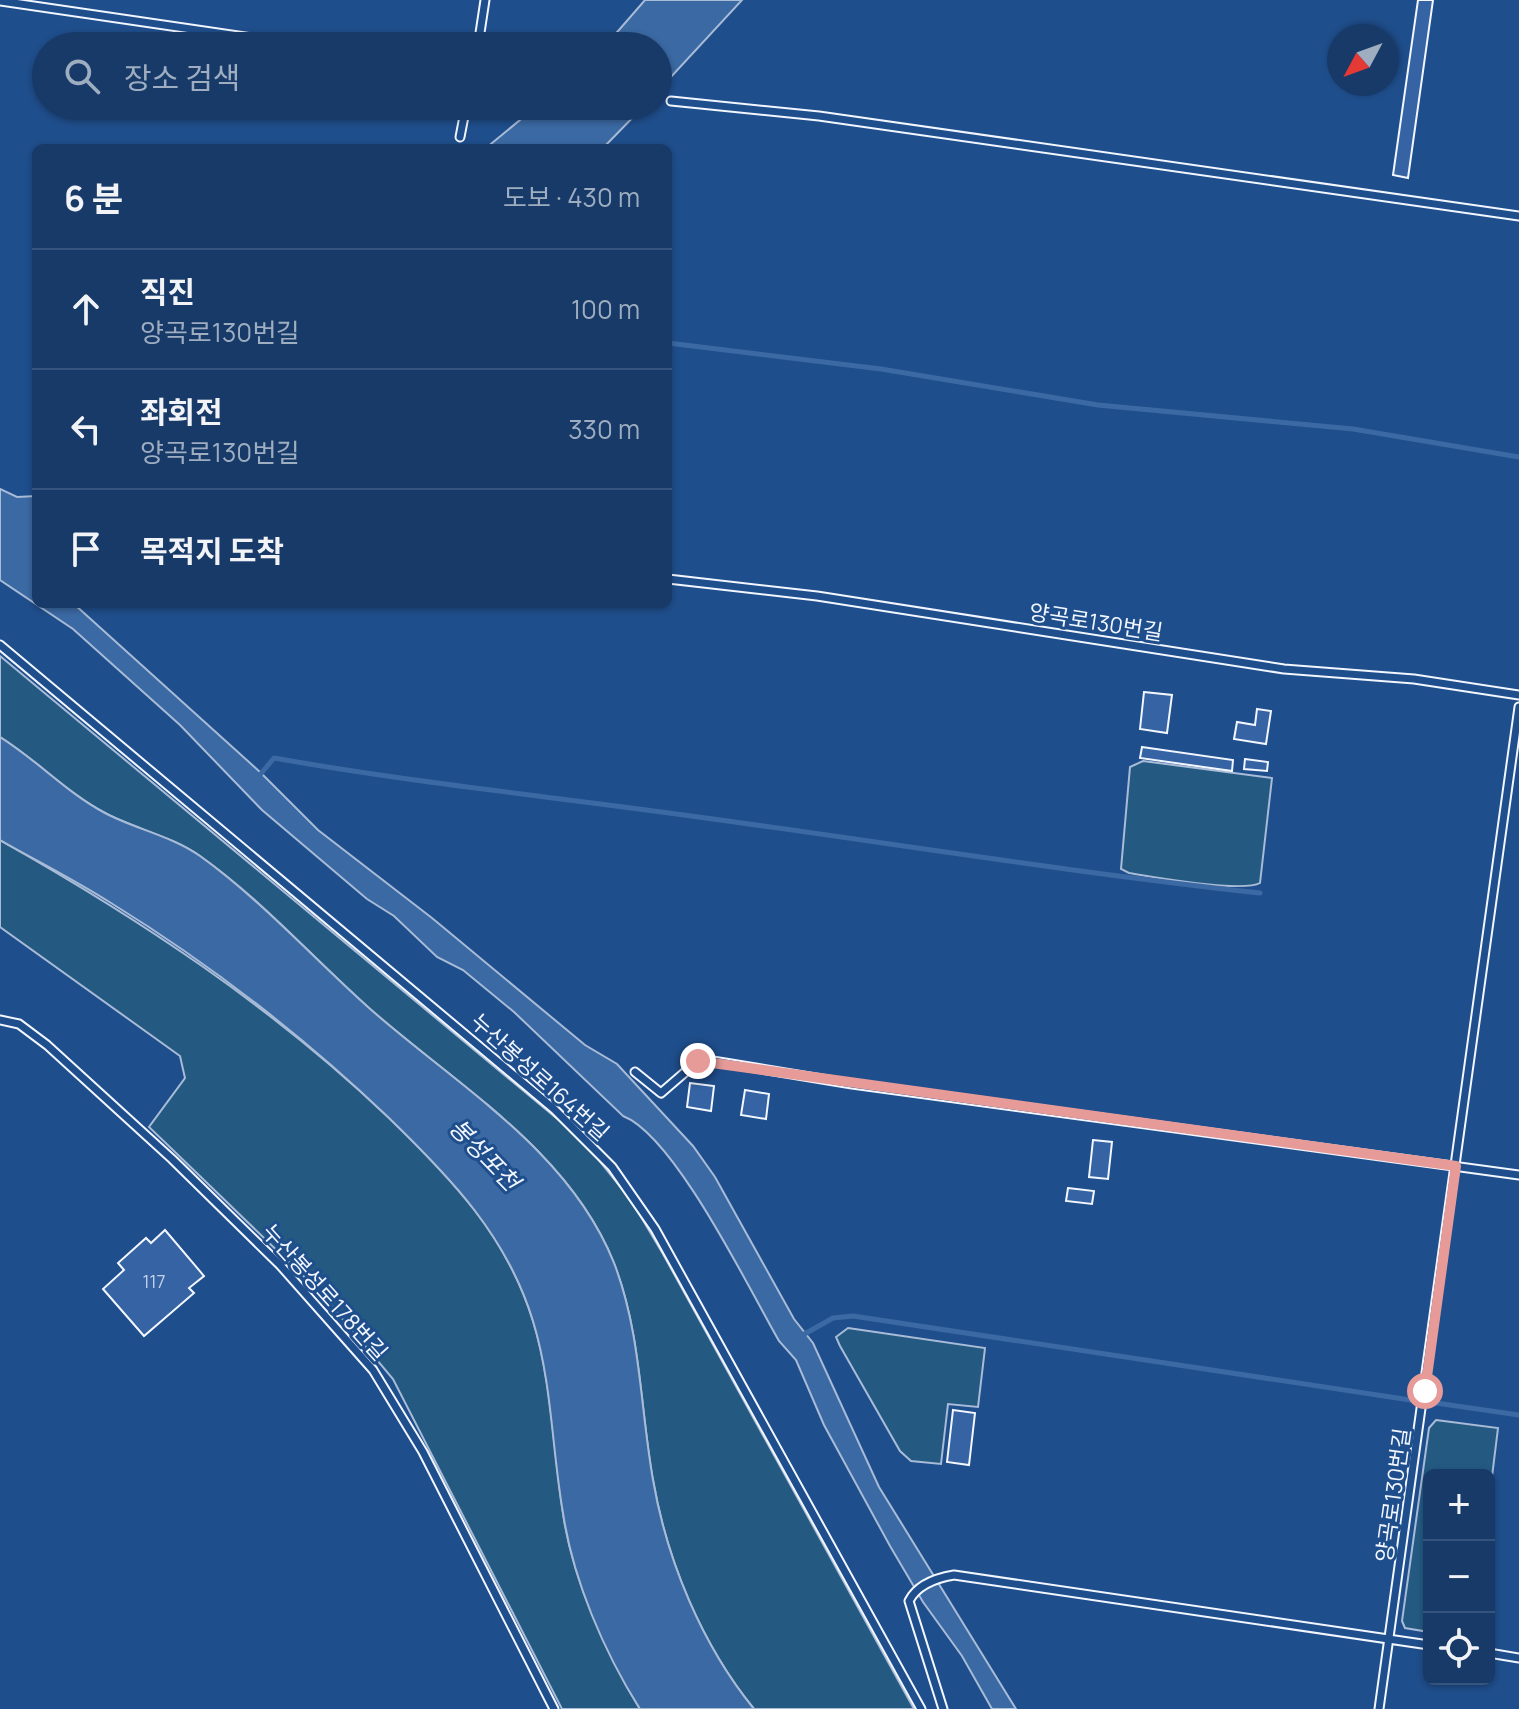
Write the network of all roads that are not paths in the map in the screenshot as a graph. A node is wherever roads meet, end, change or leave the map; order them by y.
1 (485, 0) edge
2 (0, 1) edge
3 (211, 32) edge
4 (480, 32) edge
5 (672, 101) edge
6 (463, 120) edge
7 (460, 137) dead end
8 (1519, 216) edge
9 (672, 579) edge
10 (0, 645) edge
11 (1519, 695) edge
12 (1519, 707) edge
13 (0, 1020) edge
14 (635, 1072) dead end
15 (1456, 1166) junction
16 (1519, 1175) edge
17 (1387, 1639) junction
18 (1423, 1644) edge
19 (1495, 1654) edge
20 (1519, 1658) edge
21 (554, 1709) edge
22 (921, 1709) edge
23 (943, 1709) edge
24 (1379, 1709) edge

1 - 4 lane
2 - 3 lane
5 - 8 lane
6 - 7 lane
9 - 11 lane, 양곡로130번길
10 - 22 lane, 누산봉성로164번길
12 - 15 lane, 양곡로130번길
13 - 21 lane, 누산봉성로178번길
14 - 15 lane
15 - 16 lane
15 - 17 lane, 양곡로130번길
17 - 18 lane
17 - 23 lane
17 - 24 lane, 양곡로130번길
19 - 20 lane

